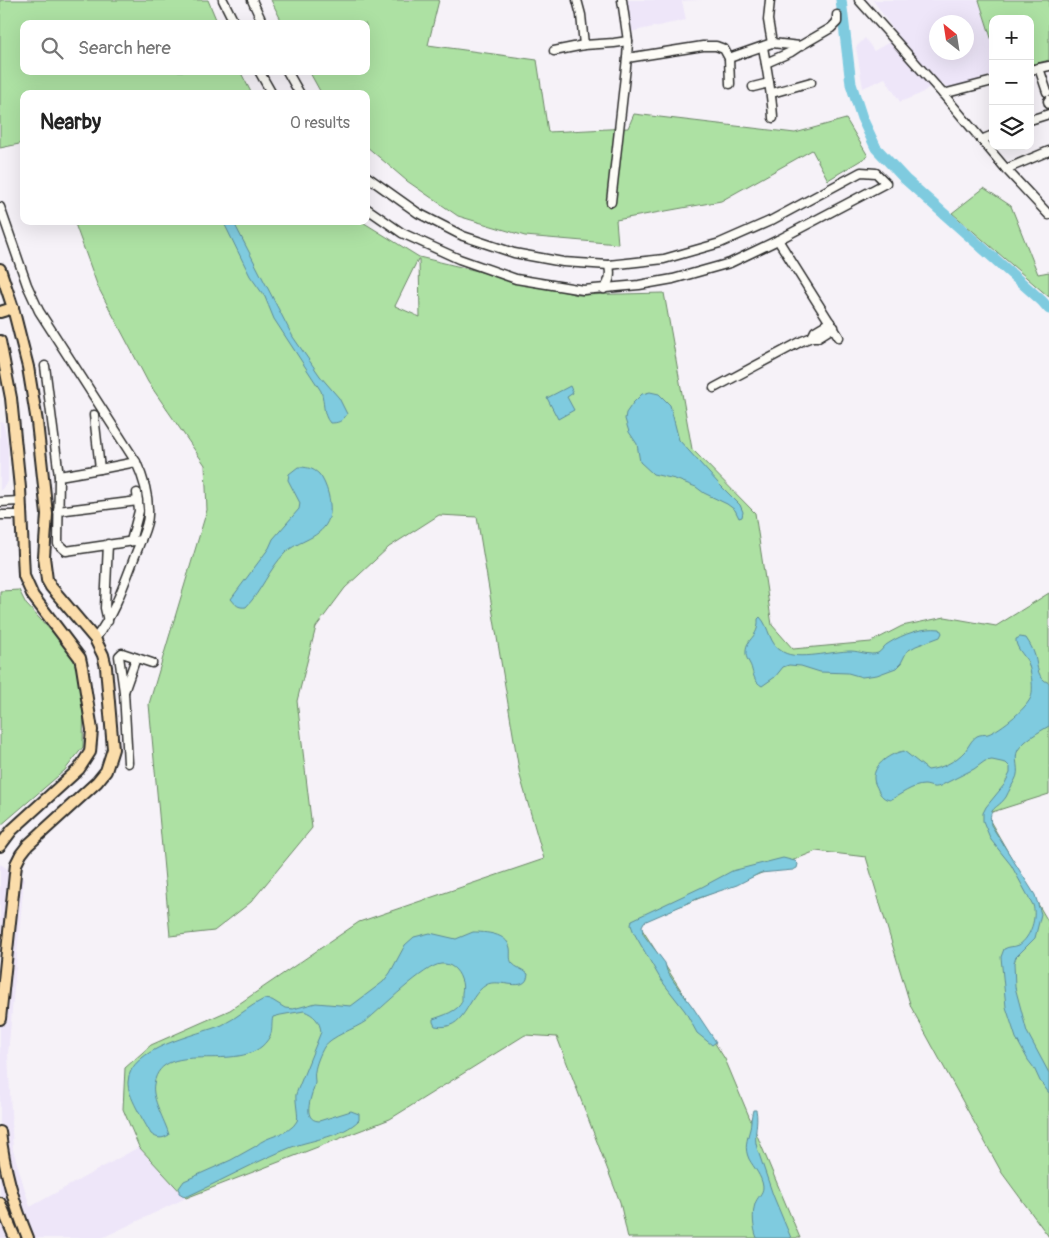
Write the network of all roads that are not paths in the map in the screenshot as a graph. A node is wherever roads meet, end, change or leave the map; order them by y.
1 (223, 0) edge
2 (252, 0) edge
3 (577, 0) edge
4 (622, 0) edge
5 (770, 0) edge
6 (859, 0) edge
7 (837, 15) dead end
8 (233, 20) edge
9 (261, 20) edge
10 (626, 41) junction
11 (772, 43) junction
12 (584, 45) junction
13 (800, 46) junction
14 (764, 47) junction
15 (554, 51) dead end
16 (627, 58) junction
17 (729, 58) junction
18 (766, 63) junction
19 (1049, 66) edge
20 (1039, 68) junction
21 (1034, 69) edge
22 (261, 75) edge
23 (289, 75) edge
24 (811, 82) dead end
25 (989, 82) edge
26 (769, 83) junction
27 (730, 84) dead end
28 (753, 87) dead end
29 (270, 90) edge
30 (298, 90) edge
31 (772, 93) junction
32 (943, 94) junction
33 (1048, 96) edge
34 (1049, 104) edge
35 (1049, 114) edge
36 (772, 118) dead end
37 (1034, 119) edge
38 (989, 137) edge
39 (981, 140) junction
40 (1049, 151) edge
41 (1006, 169) junction
42 (370, 179) edge
43 (611, 202) dead end
44 (0, 207) edge
45 (370, 211) edge
46 (1049, 215) edge
47 (778, 240) junction
48 (610, 265) junction
49 (0, 269) edge
50 (604, 289) junction
51 (13, 308) junction
52 (0, 312) edge
53 (832, 325) junction
54 (839, 337) dead end
55 (0, 340) edge
56 (45, 366) dead end
57 (714, 388) dead end
58 (94, 415) dead end
59 (136, 462) junction
60 (100, 469) junction
61 (58, 476) junction
62 (137, 493) dead end
63 (20, 501) junction
64 (138, 501) junction
65 (0, 502) edge
66 (58, 511) junction
67 (0, 515) edge
68 (20, 515) junction
69 (141, 540) junction
70 (131, 541) junction
71 (108, 544) junction
72 (108, 621) junction
73 (94, 639) junction
74 (136, 658) junction
75 (152, 663) dead end
76 (120, 665) junction
77 (106, 667) junction
78 (124, 692) junction
79 (128, 763) dead end
80 (0, 846) edge
81 (0, 1019) edge
82 (0, 1132) edge
83 (0, 1203) edge
84 (15, 1238) edge
85 (28, 1238) edge

1 - 8 street
2 - 9 street
3 - 12 street
4 - 10 street
5 - 11 street
6 - 32 street
7 - 13 street
10 - 12 street
10 - 16 street
11 - 13 street
11 - 14 street
12 - 15 street
13 - 18 street
14 - 17 street
14 - 18 street
16 - 17 street
16 - 43 street
17 - 27 street
18 - 26 street
19 - 20 street
20 - 21 street
20 - 33 street
22 - 29 street
23 - 30 street
24 - 31 street
25 - 32 street
26 - 28 street
26 - 31 street
31 - 36 street
32 - 39 street
33 - 34 street
35 - 37 street
38 - 39 street
39 - 41 street
40 - 41 street
41 - 46 street
42 - 48 street
44 - 59 street
45 - 50 street
47 - 48 street
47 - 50 street
47 - 53 street
48 - 50 street
49 - 51 main road
51 - 52 main road
51 - 73 main road
53 - 54 street
53 - 57 street
55 - 63 main road
56 - 61 street
58 - 60 street
59 - 60 street
59 - 69 street
60 - 61 street
61 - 66 street
62 - 64 street
63 - 65 street
63 - 68 main road
64 - 66 street
64 - 70 street
66 - 71 street
67 - 68 street
68 - 80 main road
69 - 70 street
69 - 72 street
70 - 71 street
71 - 72 street
72 - 73 street
73 - 77 main road
74 - 75 street
74 - 76 street
74 - 78 street
76 - 77 street
76 - 78 street
77 - 81 main road
78 - 79 street
82 - 85 main road
83 - 84 main road

